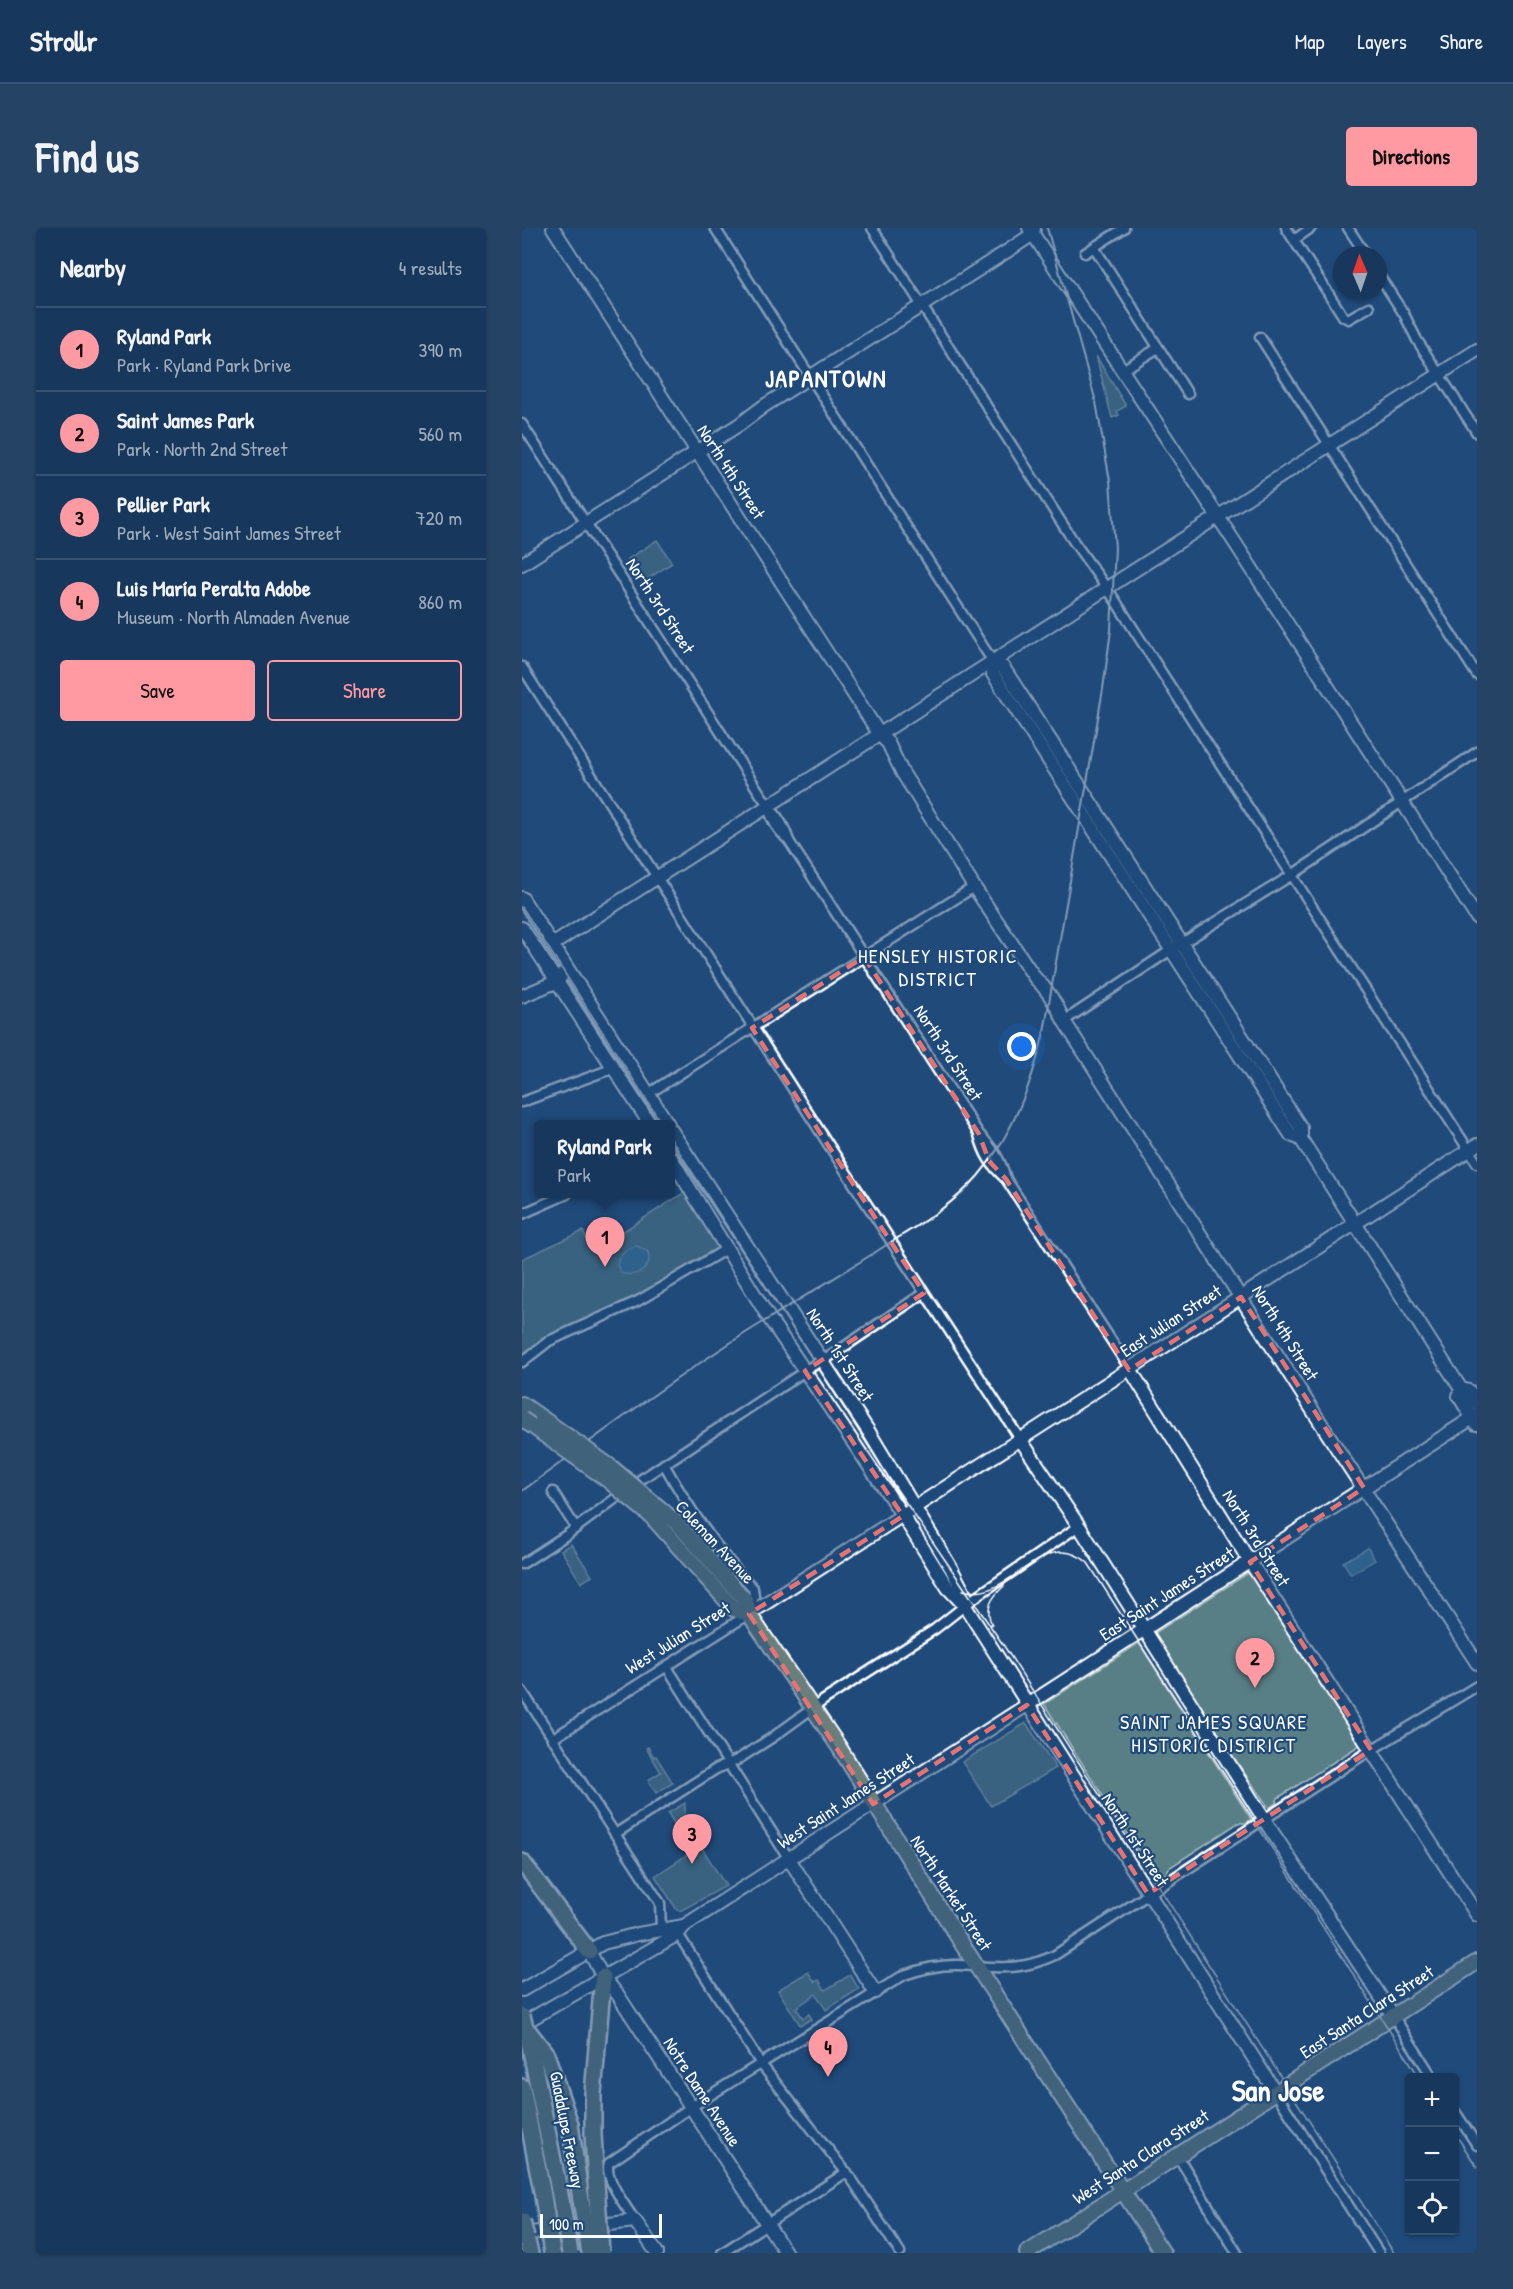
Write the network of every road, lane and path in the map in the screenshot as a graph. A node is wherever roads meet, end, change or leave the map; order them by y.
1 (553, 228) edge
2 (715, 228) edge
3 (872, 228) edge
4 (1124, 228) edge
5 (1286, 228) edge
6 (1311, 228) edge
7 (1348, 228) edge
8 (1032, 230) edge
9 (1294, 240) junction
10 (1360, 246) edge
11 (1094, 247) junction
12 (1085, 254) dead end
13 (1387, 289) edge
14 (922, 305) junction
15 (1369, 307) dead end
16 (1260, 337) dead end
17 (1158, 348) junction
18 (1477, 350) edge
19 (1121, 371) junction
20 (1440, 375) junction
21 (810, 377) junction
22 (1188, 394) dead end
23 (522, 424) edge
24 (1477, 433) edge
25 (1329, 444) junction
26 (697, 451) junction
27 (1217, 516) junction
28 (585, 523) junction
29 (522, 564) edge
30 (1106, 588) junction
31 (993, 662) junction
32 (522, 667) edge
33 (1477, 675) edge
34 (880, 735) junction
35 (1477, 752) edge
36 (1402, 802) junction
37 (768, 806) junction
38 (1293, 875) junction
39 (657, 878) junction
40 (974, 887) junction
41 (522, 898) edge
42 (1477, 918) edge
43 (522, 928) edge
44 (552, 945) junction
45 (1176, 947) junction
46 (864, 957) junction
47 (566, 966) junction
48 (558, 981) junction
49 (522, 996) edge
50 (1064, 1021) junction
51 (752, 1028) junction
52 (614, 1068) junction
53 (648, 1094) junction
54 (522, 1102) edge
55 (647, 1120) edge
56 (665, 1120) edge
57 (675, 1136) edge
58 (1473, 1148) edge
59 (675, 1164) edge
60 (1477, 1164) edge
61 (558, 1198) edge
62 (522, 1214) edge
63 (1355, 1224) junction
64 (728, 1248) junction
65 (924, 1293) junction
66 (1241, 1297) junction
67 (820, 1361) junction
68 (522, 1362) edge
69 (807, 1370) junction
70 (1130, 1370) junction
71 (1461, 1389) junction
72 (522, 1404) edge
73 (1477, 1404) edge
74 (522, 1419) edge
75 (1476, 1419) edge
76 (1020, 1439) junction
77 (664, 1464) junction
78 (1364, 1488) junction
79 (553, 1492) dead end
80 (915, 1508) junction
81 (656, 1513) junction
82 (903, 1515) junction
83 (1078, 1526) junction
84 (576, 1528) junction
85 (1250, 1562) junction
86 (522, 1564) edge
87 (965, 1606) junction
88 (749, 1614) junction
89 (1143, 1630) junction
90 (1477, 1663) edge
91 (667, 1666) junction
92 (1477, 1686) edge
93 (522, 1691) edge
94 (1027, 1705) junction
95 (812, 1708) junction
96 (552, 1739) junction
97 (1371, 1750) junction
98 (727, 1764) junction
99 (873, 1804) junction
100 (1264, 1819) junction
101 (615, 1834) junction
102 (789, 1859) junction
103 (522, 1862) edge
104 (1148, 1894) junction
105 (1477, 1916) edge
106 (661, 1929) junction
107 (681, 1930) junction
108 (662, 1944) junction
109 (589, 1951) junction
110 (1477, 1962) edge
111 (977, 1967) junction
112 (603, 1977) junction
113 (522, 1990) edge
114 (875, 1992) junction
115 (1394, 2017) junction
116 (523, 2023) edge
117 (538, 2053) junction
118 (761, 2064) junction
119 (1430, 2073) edge
120 (522, 2087) edge
121 (1276, 2092) junction
122 (691, 2108) junction
123 (1459, 2116) edge
124 (522, 2131) edge
125 (1477, 2145) edge
126 (1177, 2155) junction
127 (538, 2169) junction
128 (847, 2172) junction
129 (1123, 2191) junction
130 (522, 2221) edge
131 (635, 2221) junction
132 (767, 2224) junction
133 (522, 2234) edge
134 (1035, 2251) edge
135 (598, 2252) edge
136 (530, 2253) edge
137 (552, 2253) edge
138 (570, 2253) edge
139 (657, 2253) edge
140 (722, 2253) edge
141 (786, 2253) edge
142 (900, 2253) edge
143 (1163, 2253) edge
144 (1237, 2253) edge
145 (1379, 2253) edge

1 - 26 main road, North 4th Street
2 - 21 street
3 - 14 street
4 - 11 street
5 - 9 street
6 - 9 street
7 - 10 street
8 - 14 main road
8 - 19 main road
9 - 15 street
11 - 12 street
11 - 17 street
13 - 20 street
14 - 21 main road
14 - 30 street
16 - 25 street
17 - 19 street
17 - 22 street
18 - 20 main road
19 - 27 main road
20 - 24 street
20 - 25 main road
21 - 26 main road
21 - 31 street
23 - 28 street, North 3rd Street
25 - 27 main road
25 - 33 street
26 - 28 main road
26 - 34 main road, North 4th Street
27 - 30 main road
27 - 36 main road
28 - 29 main road
28 - 37 street, North 3rd Street
30 - 31 main road
30 - 38 street
31 - 34 main road
31 - 45 main road
32 - 39 street
34 - 37 main road
34 - 40 main road, North 4th Street
35 - 36 street
36 - 38 street
36 - 42 main road
37 - 39 main road
37 - 46 street, North 3rd Street
38 - 45 street
38 - 58 street
39 - 44 main road
39 - 51 street
40 - 46 street
40 - 50 main road, North 4th Street
41 - 44 main road
43 - 48 main road
44 - 47 main road
45 - 50 street
45 - 63 main road
46 - 51 street
46 - 70 street, North 3rd Street
47 - 48 main road
47 - 53 main road
48 - 49 main road
48 - 52 main road
50 - 66 main road, North 4th Street
51 - 53 street
51 - 65 street
52 - 54 street
52 - 55 main road
53 - 56 main road
57 - 67 main road, North 1st Street
58 - 60 street
58 - 63 main road, East Julian Street
59 - 64 main road, North 1st Street
61 - 62 street
63 - 66 main road, East Julian Street
63 - 71 main road
64 - 68 street
64 - 69 main road, North 1st Street
65 - 67 street
65 - 76 street
66 - 70 main road, East Julian Street
66 - 78 main road, North 4th Street
67 - 69 street, bridge
67 - 80 main road, North 1st Street
69 - 77 street
69 - 82 main road, North 1st Street
70 - 76 main road, East Julian Street
70 - 85 main road, North 3rd Street
71 - 73 main road
71 - 75 main road
72 - 81 main road, Coleman Avenue, bridge
74 - 81 main road, Coleman Avenue, bridge
75 - 78 main road, East Saint James Street
76 - 80 main road, East Julian Street
76 - 83 main road
77 - 84 street
77 - 88 street
78 - 85 main road, East Saint James Street
78 - 90 main road, North 4th Street
79 - 84 street
80 - 82 main road, West Julian Street
80 - 87 main road, North 1st Street
81 - 88 main road, Coleman Avenue
82 - 87 main road, North 1st Street
82 - 88 main road, West Julian Street
83 - 87 street
83 - 89 main road
84 - 86 street
85 - 89 main road, East Saint James Street
85 - 97 main road, North 3rd Street
87 - 94 main road, North 1st Street
87 - 95 street
88 - 91 street, West Julian Street
88 - 95 main road, North Market Street
89 - 94 main road, East Saint James Street
89 - 100 main road
91 - 96 street, West Julian Street
91 - 98 street
92 - 97 street
93 - 96 street
94 - 99 main road, West Saint James Street
94 - 104 main road, North 1st Street
95 - 98 street
95 - 99 main road, North Market Street
96 - 101 street
97 - 100 street
97 - 105 main road, North 3rd Street
98 - 101 street
98 - 102 street
99 - 102 main road, West Saint James Street
99 - 111 main road, North Market Street
100 - 104 street
100 - 115 main road
101 - 106 street
102 - 107 main road, West Saint James Street
102 - 114 main road
103 - 109 highway
104 - 111 street
104 - 121 main road, North 1st Street
106 - 107 main road, West Saint James Street
106 - 108 main road
106 - 109 main road, West Saint James Street
107 - 108 main road, West Saint James Street
107 - 118 street
108 - 112 main road, West Saint James Street
109 - 112 main road, Notre Dame Avenue
109 - 113 main road
110 - 115 main road, East Santa Clara Street
111 - 114 street
111 - 129 main road, North Market Street
112 - 116 main road
112 - 122 main road, Notre Dame Avenue
112 - 135 highway, bridge
114 - 118 street
115 - 119 street
115 - 121 main road, East Santa Clara Street
116 - 117 highway
117 - 135 highway, bridge
117 - 138 highway, Guadalupe Freeway, bridge
118 - 122 street
118 - 128 street
120 - 127 highway, Guadalupe Freeway
121 - 126 main road, West Santa Clara Street
121 - 145 street
122 - 131 street
122 - 132 main road, Notre Dame Avenue
123 - 125 street
124 - 127 highway
126 - 129 main road, West Santa Clara Street
126 - 144 street
127 - 137 highway, Guadalupe Freeway, bridge
128 - 132 street
128 - 142 street
129 - 134 main road, West Santa Clara Street
129 - 143 main road, North Market Street
130 - 136 highway, bridge
131 - 133 main road
131 - 139 main road
132 - 140 street
132 - 141 main road, Notre Dame Avenue

